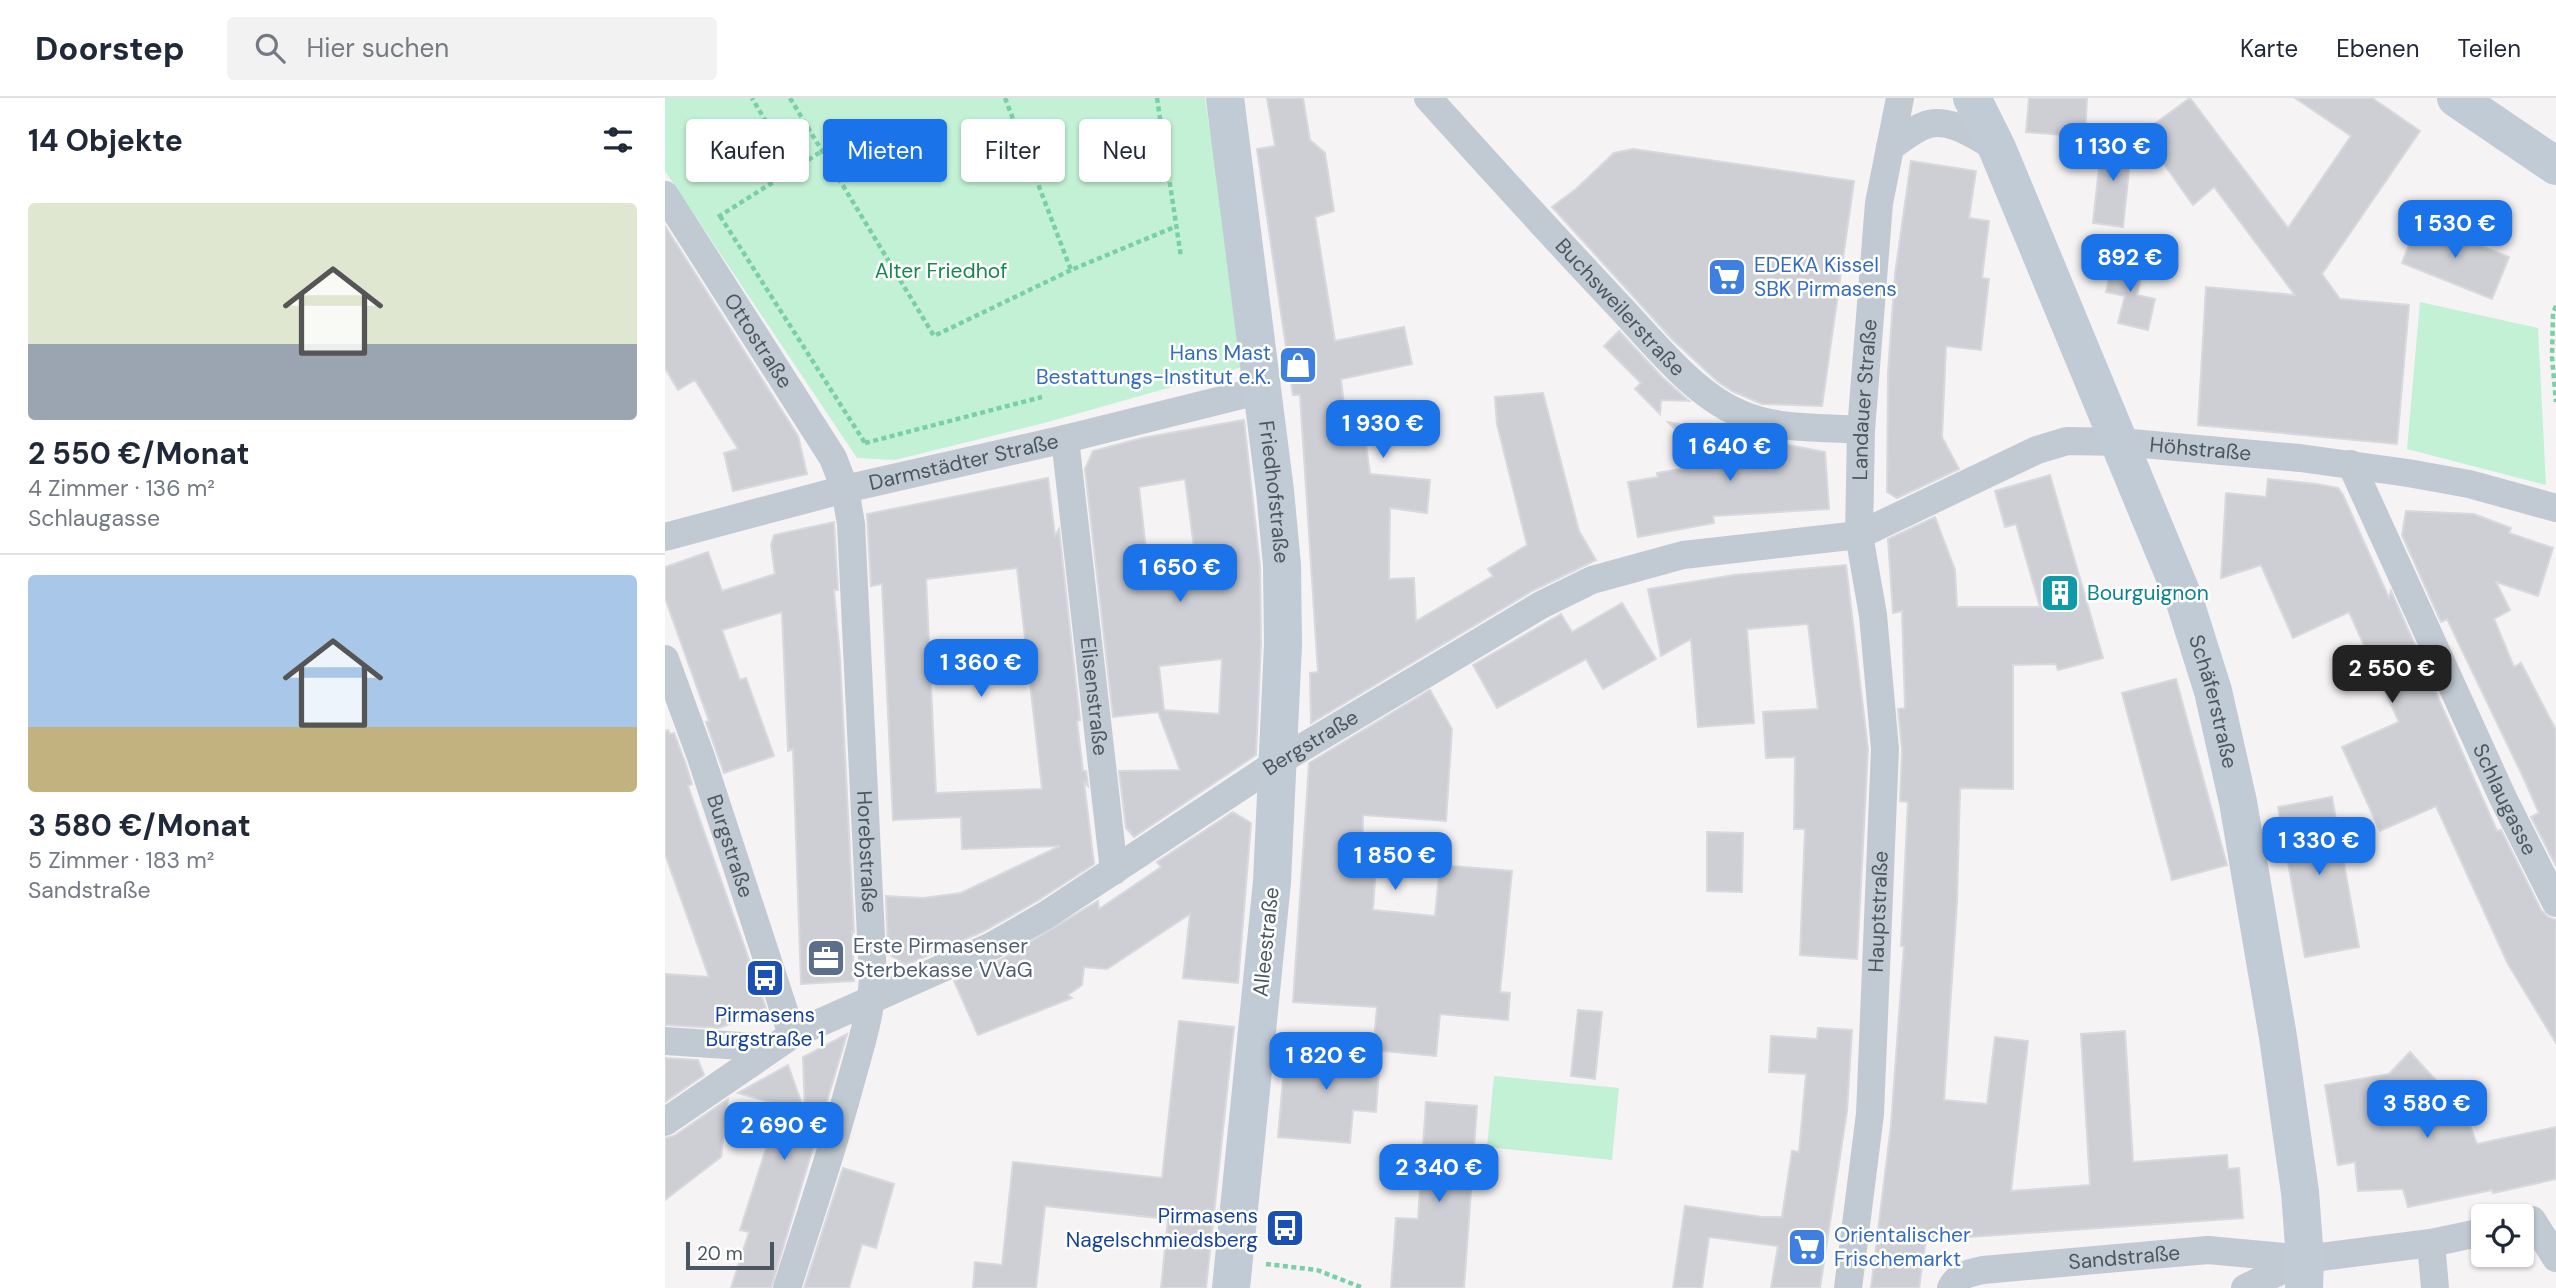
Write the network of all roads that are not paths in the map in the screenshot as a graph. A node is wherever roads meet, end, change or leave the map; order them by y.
1 (1225, 98) edge
2 (1428, 98) edge
3 (1900, 98) edge
4 (1972, 98) edge
5 (2456, 98) edge
6 (1889, 147) junction
7 (1997, 148) junction
8 (2556, 166) edge
9 (665, 195) edge
10 (1262, 390) junction
11 (1861, 430) junction
12 (1065, 439) junction
13 (2120, 442) junction
14 (2351, 464) junction
15 (845, 489) junction
16 (2556, 508) edge
17 (1859, 535) junction
18 (665, 537) edge
19 (665, 659) edge
20 (1278, 762) junction
21 (1114, 871) junction
22 (2556, 903) edge
23 (872, 998) junction
24 (665, 1041) edge
25 (782, 1041) junction
26 (665, 1122) edge
27 (2537, 1219) edge
28 (2471, 1234) edge
29 (2431, 1244) junction
30 (2556, 1258) edge
31 (2305, 1273) edge
32 (1232, 1274) edge
33 (787, 1288) edge
34 (1848, 1288) edge
35 (1951, 1288) edge
36 (2245, 1288) edge
37 (2435, 1288) edge

1 - 10 main road, Friedhofstraße
2 - 11 street, Buchsweilerstraße
3 - 6 street, Landauer Straße
4 - 7 main road
5 - 8 main road
6 - 7 street
6 - 11 street, Landauer Straße
7 - 13 main road, Schäferstraße
9 - 15 street, Ottostraße
10 - 12 street, Darmstädter Straße
10 - 20 main road, Friedhofstraße
11 - 17 street, Landauer Straße
12 - 15 street, Darmstädter Straße
12 - 21 street, Elisenstraße
13 - 14 street, Höhstraße
13 - 17 street, Höhstraße
13 - 31 main road, Schäferstraße
14 - 16 street, Höhstraße
14 - 22 street, Schlaugasse
15 - 18 street, Darmstädter Straße
15 - 23 street, Horebstraße
17 - 20 street, Bergstraße
17 - 34 street, Hauptstraße
19 - 25 street, Burgstraße
20 - 21 street, Bergstraße
20 - 32 main road, Alleestraße
21 - 23 street, Bergstraße
23 - 25 street, Bergstraße
23 - 33 street, Horebstraße
24 - 25 street
25 - 26 street, Bergstraße
27 - 30 street
28 - 29 street, Sandstraße
29 - 31 street, Sandstraße
29 - 37 street
31 - 35 street, Sandstraße
31 - 36 street, Sandstraße

